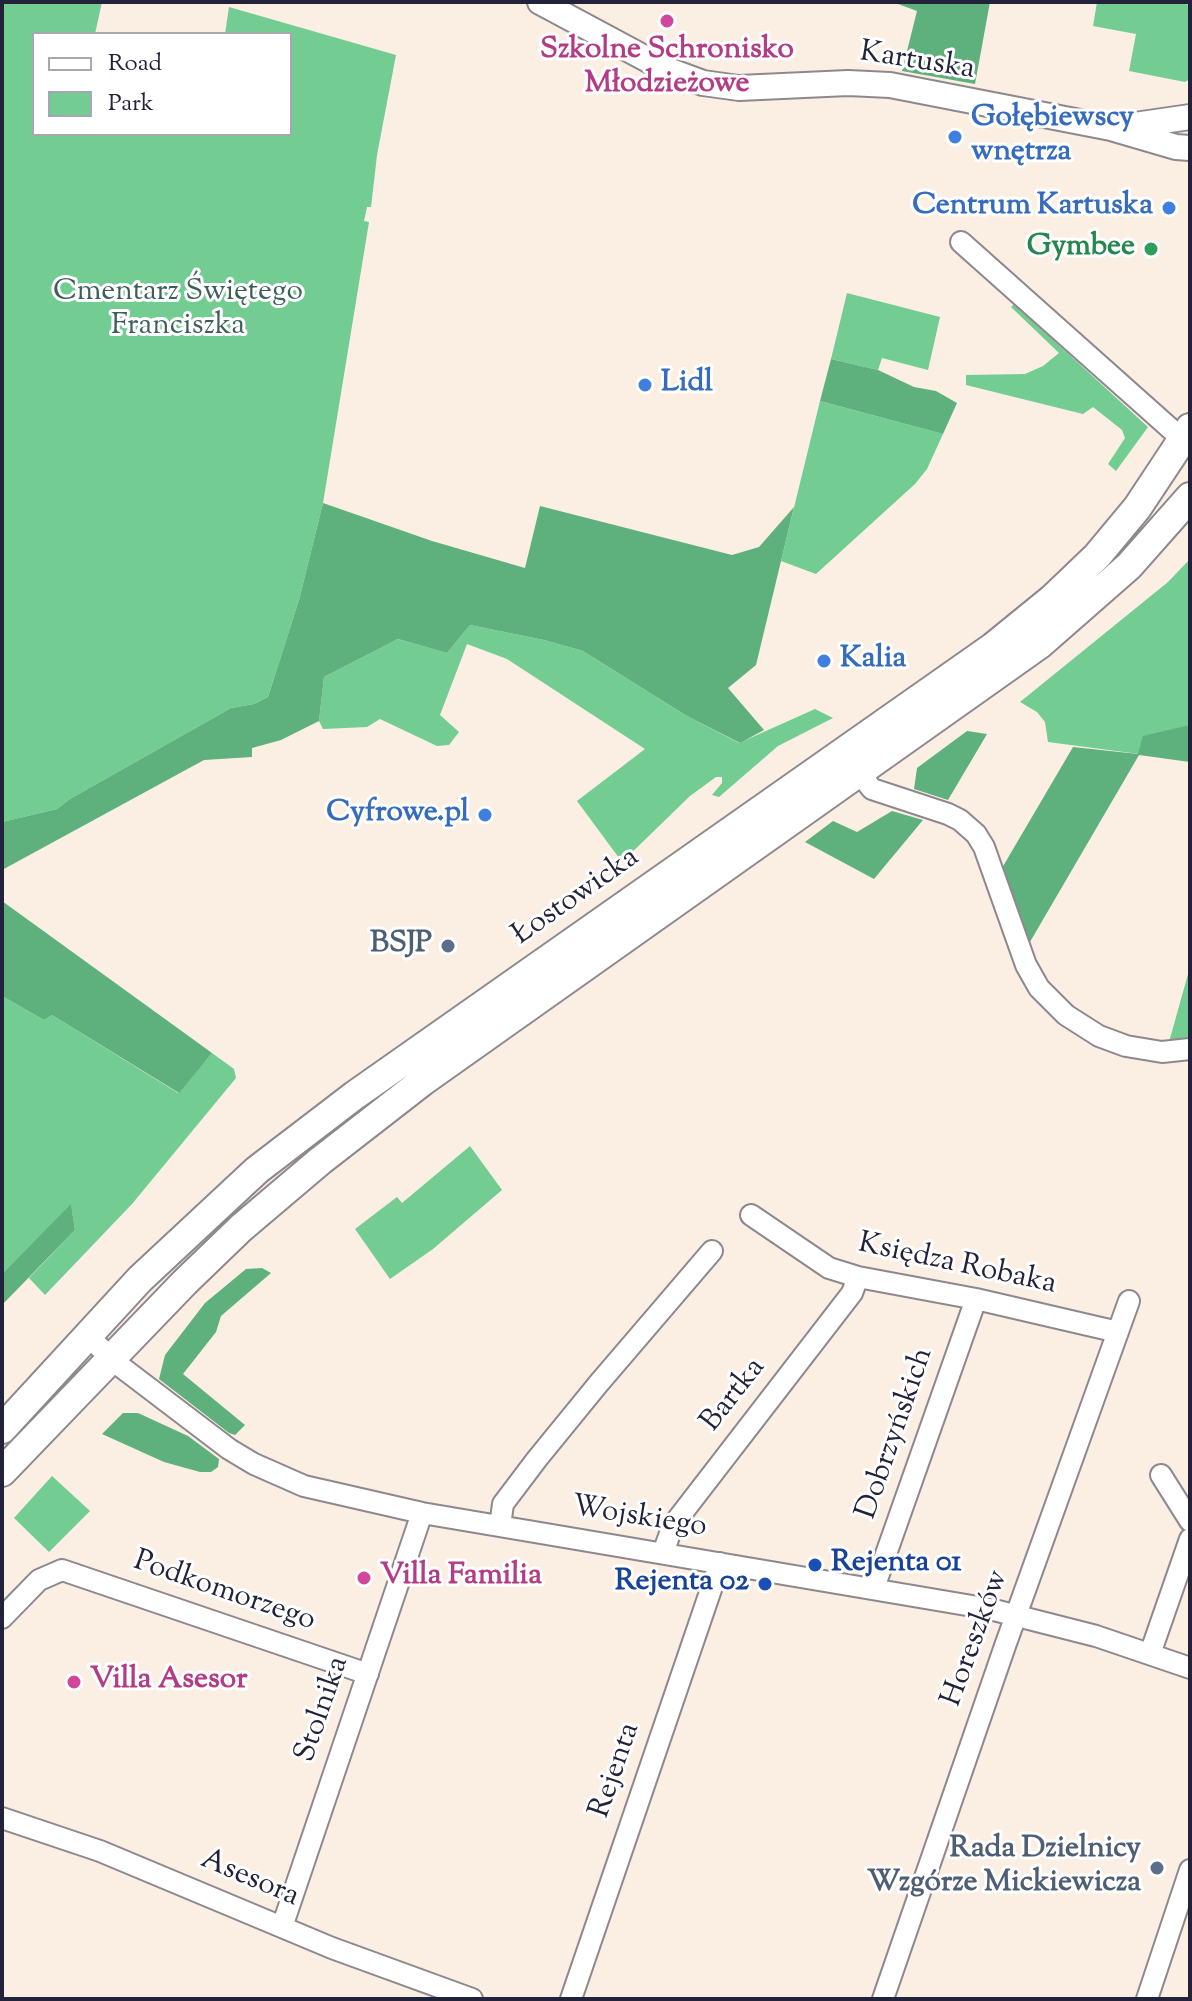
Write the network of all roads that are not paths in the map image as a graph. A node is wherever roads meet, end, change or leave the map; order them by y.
1 (540, 2) edge
2 (1190, 117) edge
3 (1111, 128) junction
4 (1190, 148) edge
5 (961, 242) dead end
6 (1188, 438) edge
7 (1190, 497) edge
8 (860, 741) junction
9 (862, 770) junction
10 (1190, 1049) edge
11 (751, 1215) dead end
12 (712, 1251) dead end
13 (858, 1277) junction
14 (976, 1299) junction
15 (1129, 1301) dead end
16 (1118, 1332) junction
17 (87, 1335) junction
18 (110, 1357) junction
19 (2, 1429) edge
20 (2, 1472) edge
21 (1161, 1475) dead end
22 (422, 1513) junction
23 (1190, 1521) edge
24 (500, 1526) junction
25 (1190, 1539) edge
26 (663, 1553) junction
27 (720, 1563) junction
28 (874, 1588) junction
29 (1018, 1615) junction
30 (2, 1618) edge
31 (1150, 1654) junction
32 (1190, 1668) edge
33 (368, 1674) junction
34 (2, 1818) edge
35 (1190, 1870) edge
36 (282, 1927) junction
37 (472, 1999) edge
38 (571, 1999) edge
39 (883, 1999) edge
40 (1147, 1999) edge

1 - 3 street, Kartuska
2 - 3 street, Kartuska
3 - 4 street, Kartuska
5 - 6 street
6 - 8 main road, Łostowicka
7 - 9 main road, Łostowicka
8 - 9 street
8 - 17 main road, Łostowicka
9 - 10 street
9 - 18 main road, Łostowicka
11 - 13 street, Księdza Robaka
12 - 24 street
13 - 14 street, Księdza Robaka
13 - 26 street, Bartka
14 - 16 street, Księdza Robaka
14 - 28 street, Dobrzyńskich
15 - 16 street, Horeszków
16 - 29 street, Horeszków
17 - 18 street, Wojskiego
17 - 19 main road, Łostowicka
18 - 20 main road, Łostowicka
18 - 22 street, Wojskiego
21 - 23 street
22 - 24 street, Wojskiego
22 - 33 street, Stolnika
24 - 26 street, Wojskiego
25 - 31 street
26 - 27 street, Wojskiego
27 - 28 street, Wojskiego
27 - 38 street, Rejenta
28 - 29 street, Wojskiego
29 - 31 street, Wojskiego
29 - 39 street, Horeszków
30 - 33 street, Podkomorzego
31 - 32 street, Wojskiego
33 - 36 street, Stolnika
34 - 36 street, Asesora
35 - 40 street
36 - 37 street, Asesora

